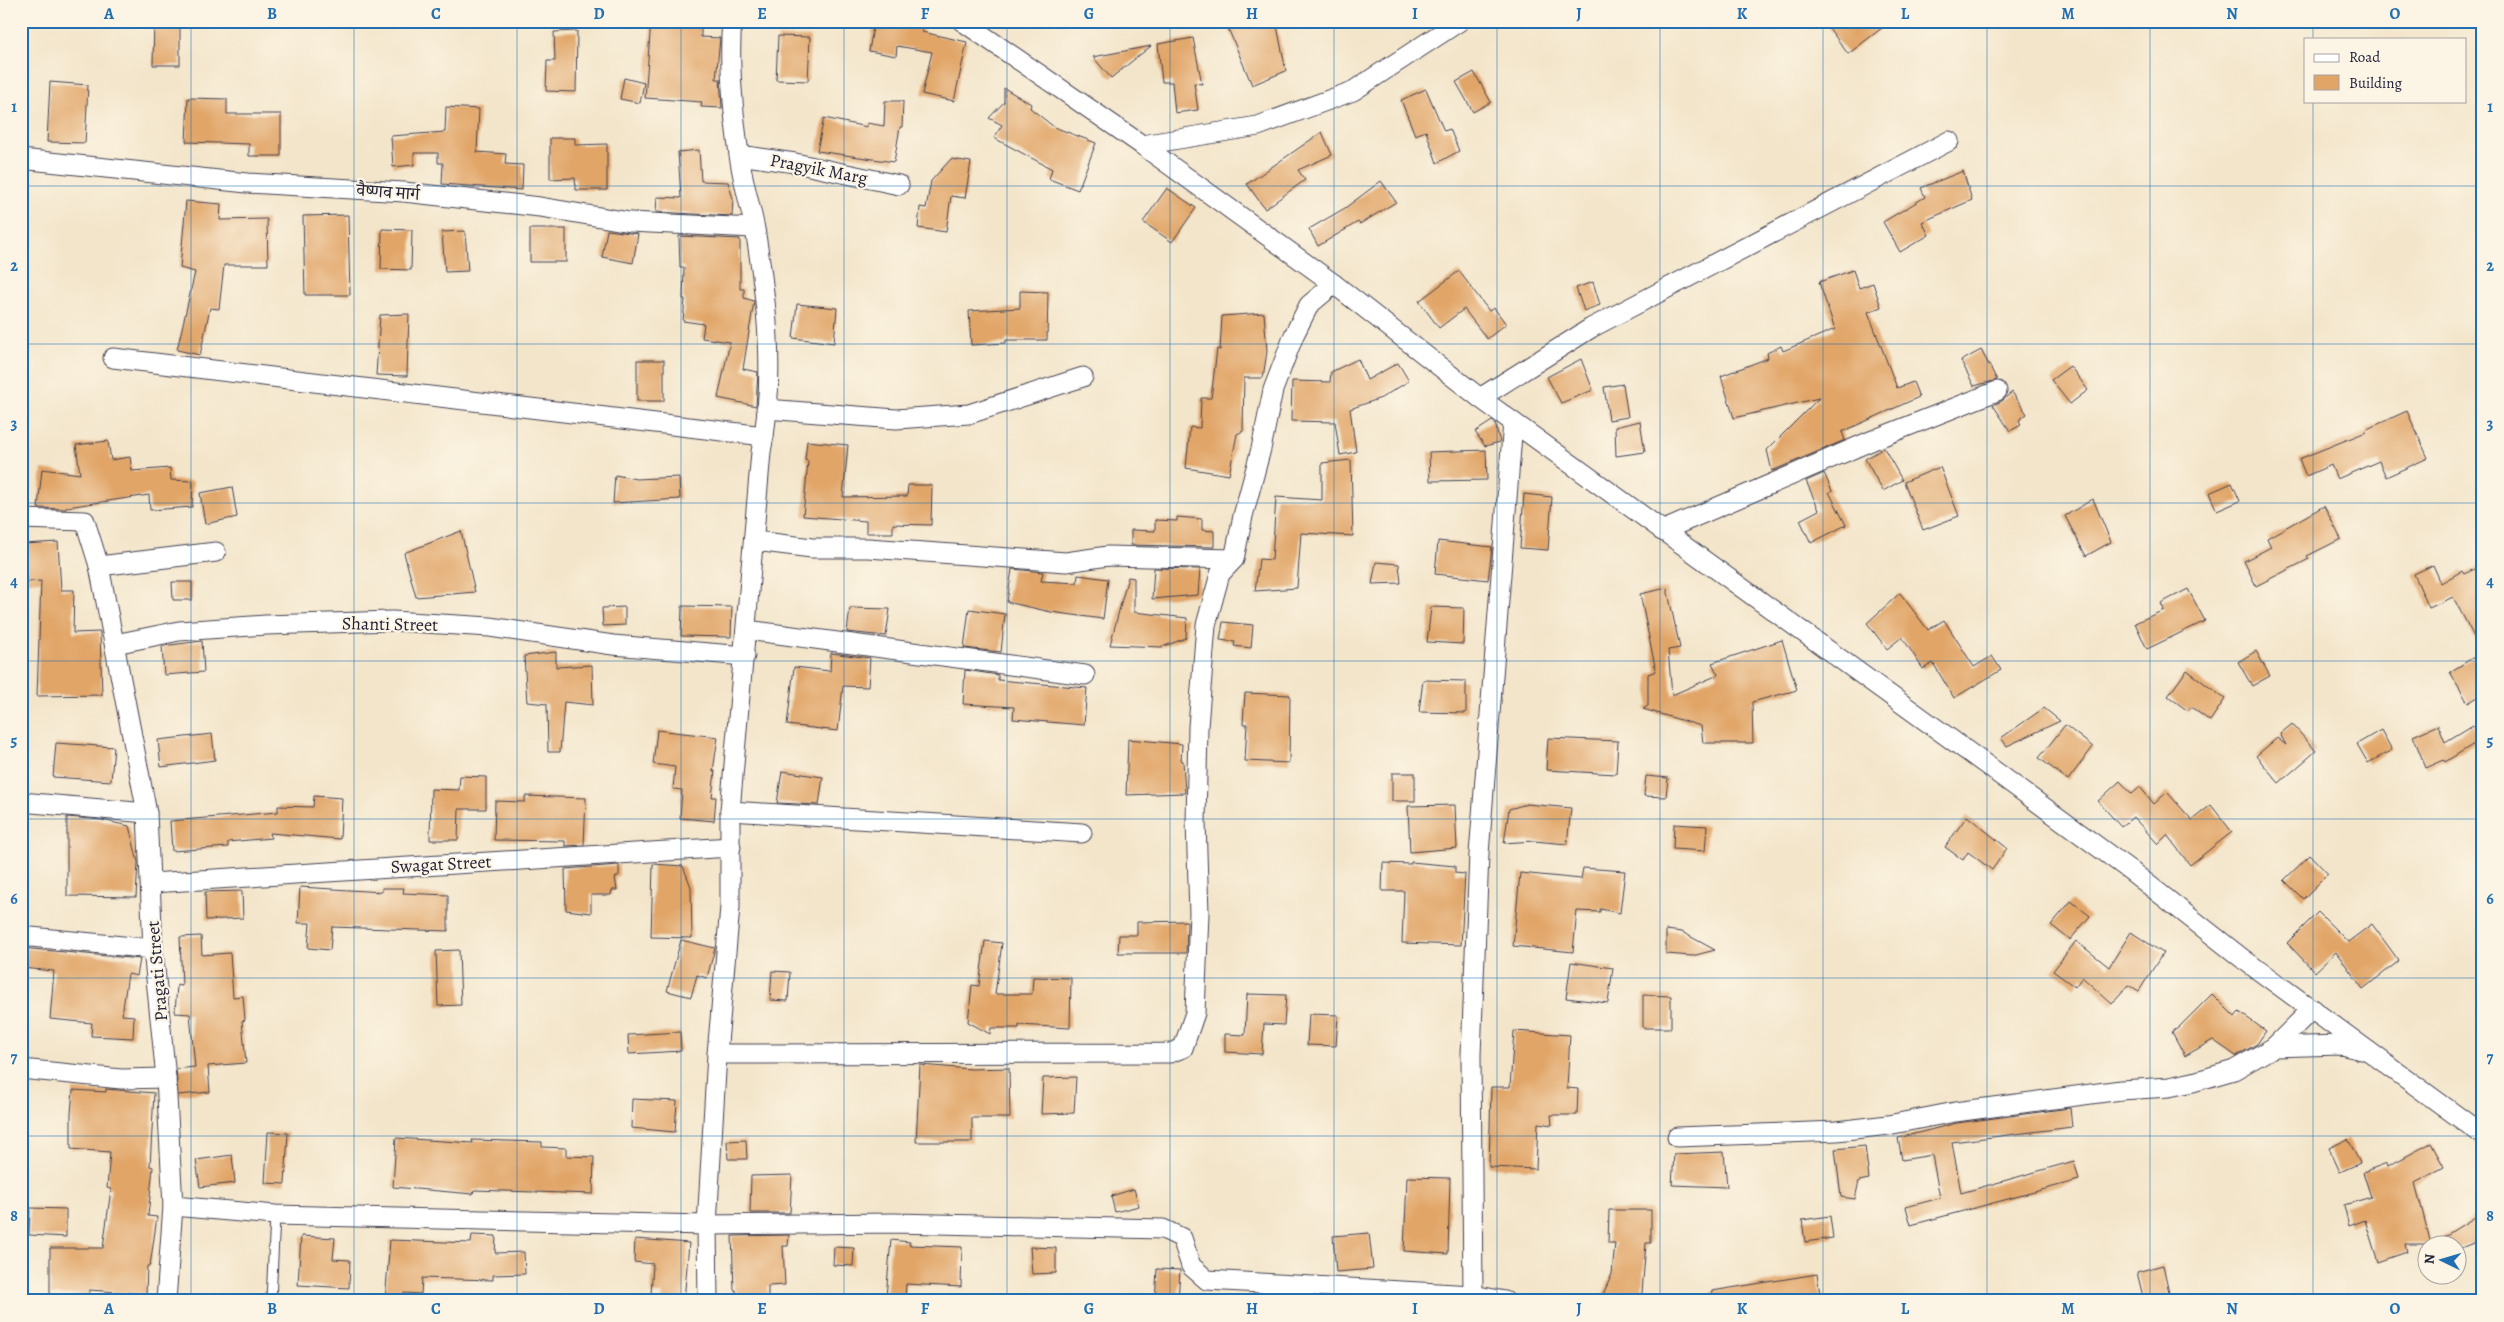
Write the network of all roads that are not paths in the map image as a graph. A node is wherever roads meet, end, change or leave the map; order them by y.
1 (732, 21) edge
2 (962, 21) edge
3 (1460, 21) edge
4 (1949, 141) dead end
5 (1142, 145) junction
6 (739, 155) junction
7 (21, 159) edge
8 (899, 185) dead end
9 (754, 228) junction
10 (1334, 284) junction
11 (113, 358) dead end
12 (1083, 377) dead end
13 (1997, 391) dead end
14 (1480, 398) junction
15 (766, 409) junction
16 (1513, 422) junction
17 (764, 436) junction
18 (21, 519) edge
19 (1662, 532) junction
20 (755, 541) junction
21 (216, 552) dead end
22 (1234, 559) junction
23 (99, 566) junction
24 (747, 630) junction
25 (115, 644) junction
26 (745, 656) junction
27 (1085, 675) dead end
28 (21, 802) edge
29 (730, 810) junction
30 (147, 813) junction
31 (1082, 833) dead end
32 (731, 848) junction
33 (151, 883) junction
34 (21, 936) edge
35 (154, 949) junction
36 (2312, 1009) junction
37 (2274, 1047) junction
38 (2366, 1051) junction
39 (716, 1054) junction
40 (21, 1069) edge
41 (166, 1078) junction
42 (2483, 1135) edge
43 (1677, 1136) dead end
44 (173, 1206) junction
45 (275, 1214) junction
46 (707, 1225) junction
47 (1473, 1295) junction
48 (166, 1301) edge
49 (272, 1301) edge
50 (708, 1301) edge
51 (1505, 1301) edge

1 - 6 street
2 - 5 street
3 - 5 street
4 - 14 street
5 - 10 street
6 - 8 street, Pragyik Marg
6 - 9 street
7 - 9 street, वैष्णव मार्ग
9 - 15 street
10 - 14 street
10 - 22 street
11 - 17 street
12 - 15 street
13 - 19 street
14 - 16 street
15 - 17 street
16 - 19 street
16 - 47 street
17 - 20 street
18 - 23 street
19 - 36 street
20 - 22 street
20 - 24 street
21 - 23 street
22 - 39 street
23 - 25 street
24 - 26 street
24 - 27 street
25 - 26 street, Shanti Street
25 - 30 street, Pragati Street
26 - 29 street
28 - 30 street
29 - 31 street
29 - 32 street
30 - 33 street, Pragati Street
32 - 33 street, Swagat Street
32 - 39 street
33 - 35 street, Pragati Street
34 - 35 street
35 - 41 street, Pragati Street
36 - 37 street
36 - 38 street
37 - 38 street
37 - 43 street
38 - 42 street
39 - 46 street
40 - 41 street
41 - 44 street, Pragati Street
44 - 45 street
44 - 48 street, Pragati Street
45 - 46 street
45 - 49 lane
46 - 47 street
46 - 50 street
47 - 51 street

